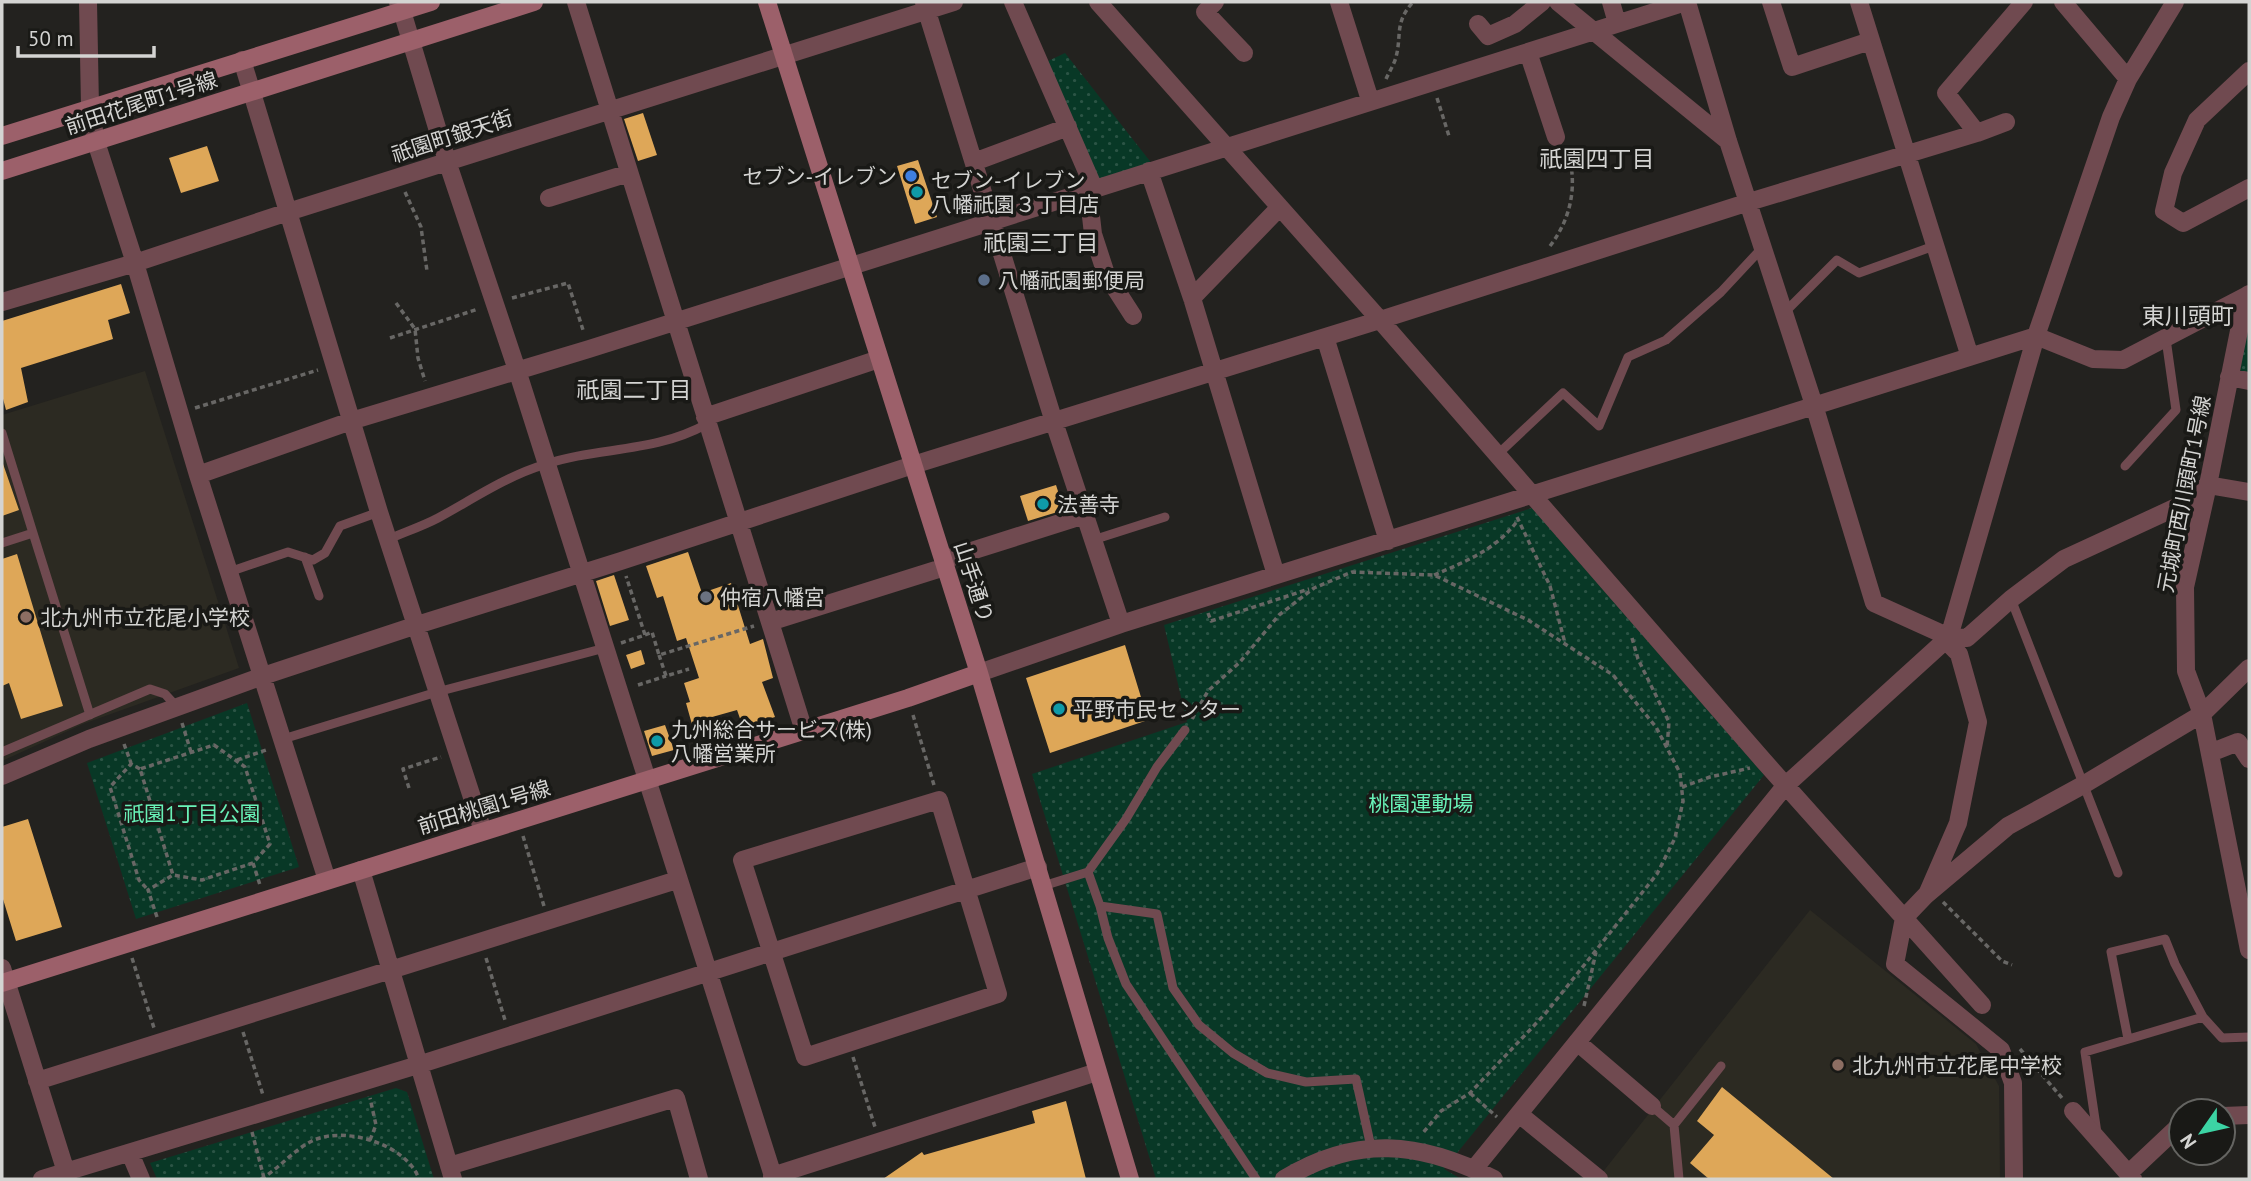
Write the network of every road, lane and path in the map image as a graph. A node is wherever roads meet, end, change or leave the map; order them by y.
1 (88, 2) edge
2 (431, 2) edge
3 (534, 2) edge
4 (576, 2) edge
5 (767, 2) edge
6 (954, 2) edge
7 (1013, 2) edge
8 (1098, 2) edge
9 (1215, 2) edge
10 (1339, 2) edge
11 (1413, 2) edge
12 (1542, 2) edge
13 (1558, 2) edge
14 (1611, 2) edge
15 (1686, 2) edge
16 (1771, 2) edge
17 (1859, 2) edge
18 (2024, 2) edge
19 (2063, 2) edge
20 (2175, 2) edge
21 (400, 6) edge
22 (925, 6) edge
23 (1617, 23) junction
24 (1478, 24) dead end
25 (1592, 31) junction
26 (412, 40) junction
27 (1870, 41) junction
28 (1528, 52) junction
29 (1244, 53) dead end
30 (783, 57) junction
31 (242, 60) junction
32 (2249, 71) edge
33 (2128, 79) junction
34 (1431, 81) junction
35 (251, 90) junction
36 (1370, 100) junction
37 (90, 107) junction
38 (609, 111) junction
39 (2006, 122) dead end
40 (1068, 127) junction
41 (1977, 133) junction
42 (2, 136) edge
43 (1449, 136) dead end
44 (1556, 137) joint
45 (1728, 141) junction
46 (96, 142) junction
47 (1227, 148) junction
48 (1908, 154) junction
49 (447, 162) junction
50 (974, 162) junction
51 (2, 171) edge
52 (1149, 171) junction
53 (629, 173) junction
54 (398, 177) junction
55 (2249, 188) edge
56 (1091, 189) junction
57 (549, 198) dead end
58 (1749, 202) junction
59 (1279, 208) junction
60 (288, 212) junction
61 (992, 221) junction
62 (1934, 246) junction
63 (1762, 247) junction
64 (135, 263) junction
65 (850, 266) junction
66 (1546, 267) junction
67 (427, 271) dead end
68 (2248, 295) edge
69 (1192, 298) junction
70 (2, 302) edge
71 (396, 303) dead end
72 (1784, 313) junction
73 (1133, 316) dead end
74 (675, 320) junction
75 (1380, 320) junction
76 (2036, 336) junction
77 (1325, 337) junction
78 (2166, 339) junction
79 (1970, 356) junction
80 (879, 359) junction
81 (334, 365) junction
82 (517, 370) junction
83 (1214, 372) junction
84 (2229, 377) junction
85 (2249, 381) edge
86 (430, 397) junction
87 (1814, 405) junction
88 (179, 412) junction
89 (706, 420) junction
90 (352, 421) junction
91 (1055, 422) junction
92 (2, 433) edge
93 (4, 449) edge
94 (1496, 456) junction
95 (546, 464) junction
96 (913, 465) junction
97 (2125, 466) dead end
98 (198, 475) junction
99 (2208, 485) junction
100 (2249, 492) edge
101 (1533, 495) junction
102 (1510, 503) junction
103 (379, 512) junction
104 (1085, 515) junction
105 (1166, 517) dead end
106 (1518, 520) junction
107 (739, 522) junction
108 (33, 533) junction
109 (389, 539) junction
110 (1093, 540) junction
111 (1388, 541) junction
112 (2, 543) edge
113 (305, 557) junction
114 (944, 564) junction
115 (229, 572) junction
116 (582, 573) junction
117 (1276, 575) junction
118 (1434, 575) junction
119 (627, 580) dead end
120 (1314, 587) junction
121 (319, 596) dead end
122 (1203, 598) junction
123 (2011, 599) junction
124 (1630, 608) junction
125 (770, 622) junction
126 (1121, 624) junction
127 (417, 625) junction
128 (645, 635) junction
129 (1948, 639) junction
130 (631, 640) dead end
131 (1565, 643) junction
132 (605, 648) junction
133 (659, 655) junction
134 (2249, 668) edge
135 (689, 669) dead end
136 (979, 673) junction
137 (264, 676) junction
138 (666, 677) junction
139 (638, 685) dead end
140 (437, 692) junction
141 (908, 698) junction
142 (177, 708) junction
143 (2202, 714) junction
144 (90, 715) junction
145 (1185, 730) joint
146 (804, 731) junction
147 (284, 742) junction
148 (1667, 750) junction
149 (2, 752) edge
150 (191, 752) junction
151 (457, 752) junction
152 (2210, 752) junction
153 (1762, 759) junction
154 (2249, 759) edge
155 (237, 760) junction
156 (140, 769) junction
157 (2, 776) edge
158 (648, 780) junction
159 (1786, 785) junction
160 (2083, 785) junction
161 (1682, 787) junction
162 (409, 789) dead end
163 (939, 800) junction
164 (518, 820) junction
165 (482, 831) junction
166 (253, 863) junction
167 (1038, 867) junction
168 (361, 870) junction
169 (1088, 872) junction
170 (2118, 873) dead end
171 (173, 875) junction
172 (327, 880) junction
173 (677, 880) junction
174 (1043, 886) junction
175 (148, 890) junction
176 (966, 891) junction
177 (1929, 893) junction
178 (265, 900) junction
179 (1100, 906) junction
180 (1904, 918) junction
181 (549, 921) junction
182 (162, 932) junction
183 (128, 943) junction
184 (481, 943) junction
185 (1597, 948) junction
186 (2249, 950) edge
187 (771, 952) junction
188 (2012, 965) dead end
189 (391, 972) junction
190 (709, 973) junction
191 (3, 978) edge
192 (1982, 1005) dead end
193 (2203, 1017) junction
194 (239, 1018) junction
195 (510, 1036) junction
196 (2249, 1037) edge
197 (2128, 1039) junction
198 (1577, 1042) junction
199 (159, 1043) junction
200 (848, 1043) junction
201 (2017, 1045) dead end
202 (418, 1065) junction
203 (1721, 1066) dead end
204 (1097, 1072) junction
205 (37, 1081) junction
206 (366, 1081) junction
207 (1470, 1093) junction
208 (1652, 1106) joint
209 (268, 1111) junction
210 (2073, 1111) joint
211 (248, 1116) junction
212 (1513, 1121) junction
213 (1674, 1125) junction
214 (2098, 1138) junction
215 (2167, 1139) edge
216 (370, 1140) junction
217 (880, 1142) junction
218 (1371, 1147) junction
219 (1410, 1150) junction
220 (130, 1153) junction
221 (1474, 1169) junction
222 (66, 1172) junction
223 (451, 1173) edge
224 (2131, 1176) edge
225 (773, 1178) edge
226 (42, 1179) edge
227 (141, 1179) edge
228 (263, 1179) edge
229 (419, 1179) edge
230 (699, 1179) edge
231 (1130, 1179) edge
232 (1256, 1179) edge
233 (1284, 1179) edge
234 (1494, 1179) edge
235 (1599, 1179) edge
236 (1679, 1179) edge
237 (2014, 1179) edge

1 - 37 street
2 - 21 street, 前田花尾町1号線
3 - 26 street, 前田花尾町1号線
4 - 38 street
5 - 30 street, 山手通り
6 - 22 street, 祇園町銀天街
7 - 40 street
8 - 47 street
9 - 29 street
10 - 36 street
11 - 36 path
12 - 24 street
13 - 25 street
14 - 23 street
15 - 23 street
15 - 45 street
16 - 27 street
17 - 27 street
18 - 41 street
19 - 33 street
20 - 33 street
21 - 26 street
21 - 31 street, 前田花尾町1号線
22 - 30 street, 祇園町銀天街
22 - 50 street
23 - 25 street
25 - 28 street
25 - 45 street
26 - 35 street, 前田花尾町1号線
26 - 49 street
27 - 48 street
28 - 34 street
28 - 44 street
30 - 38 street, 祇園町銀天街
30 - 65 street, 山手通り
31 - 35 street
31 - 37 street, 前田花尾町1号線
32 - 55 street
33 - 76 street
34 - 36 street
34 - 43 path
35 - 46 street, 前田花尾町1号線
35 - 60 street
36 - 47 street
37 - 42 street, 前田花尾町1号線
37 - 46 street
38 - 49 street, 祇園町銀天街
38 - 53 street
39 - 41 street
40 - 50 street
40 - 56 street
41 - 48 street
44 - 66 path
45 - 58 street
46 - 51 street, 前田花尾町1号線
46 - 64 street
47 - 52 street
47 - 59 street
48 - 58 street
48 - 62 street
49 - 54 street, 祇園町銀天街
49 - 82 street
50 - 61 street
52 - 56 street
52 - 69 street
53 - 57 street
53 - 74 street
54 - 60 street, 祇園町銀天街
54 - 67 path
56 - 61 street
56 - 73 street
58 - 63 street
58 - 66 street
59 - 69 street
59 - 75 street
60 - 64 street, 祇園町銀天街
60 - 81 street
61 - 65 street
61 - 91 street
62 - 72 lane
62 - 79 street
63 - 72 street
63 - 94 lane
64 - 70 street, 祇園町銀天街
64 - 88 street
65 - 74 street
65 - 80 street, 山手通り
66 - 75 street
68 - 78 street
68 - 84 street, 元城町西川頭町1号線
69 - 83 street
71 - 86 path
72 - 87 street
74 - 82 street
74 - 89 street
75 - 77 street
75 - 94 street
76 - 78 street
76 - 79 street
76 - 129 street
77 - 83 street
77 - 111 street
78 - 97 lane
79 - 87 street
80 - 89 street
80 - 96 street, 山手通り
81 - 88 path
81 - 90 street
82 - 86 street
82 - 95 street
83 - 91 street
83 - 117 street
84 - 85 street
84 - 99 street, 元城町西川頭町1号線
86 - 90 street
87 - 101 street
87 - 129 street
88 - 98 street
89 - 95 lane
89 - 107 street
90 - 98 street
90 - 103 street
91 - 96 street
91 - 104 street
92 - 93 lane
93 - 108 lane
94 - 101 street
95 - 109 lane
95 - 116 street
96 - 107 street
96 - 114 street, 山手通り
98 - 115 street
99 - 100 street
99 - 123 street
99 - 143 street, 元城町西川頭町1号線
101 - 102 street
101 - 124 street
102 - 106 path
102 - 111 street
103 - 109 street
103 - 113 lane
104 - 110 street
104 - 114 street
105 - 110 lane
106 - 118 path
106 - 131 path
107 - 116 street
107 - 125 street
108 - 112 lane
108 - 144 lane
109 - 127 street
110 - 126 street
111 - 117 street
113 - 115 lane
113 - 121 lane
114 - 125 street
114 - 136 street, 山手通り
115 - 137 street
116 - 127 street
116 - 132 street
117 - 122 street
118 - 120 path
118 - 131 path
119 - 128 path
120 - 122 path
120 - 145 path
122 - 126 street
123 - 129 street
123 - 160 lane
124 - 148 path
124 - 153 street
125 - 133 path
125 - 146 street
126 - 136 street
127 - 137 street
127 - 140 street
128 - 130 path
128 - 133 path
129 - 159 street
129 - 177 street
131 - 148 path
132 - 140 lane
132 - 158 street
133 - 138 path
134 - 143 street
135 - 138 path
136 - 141 street, 前田桃園1号線
136 - 167 street, 山手通り
137 - 142 street
137 - 147 street
138 - 139 path
140 - 147 lane
140 - 151 street
141 - 146 street, 前田桃園1号線
141 - 163 path
142 - 144 lane
142 - 150 path
142 - 157 street
143 - 152 street, 元城町西川頭町1号線
143 - 160 street
144 - 149 lane
145 - 169 lane
146 - 158 street, 前田桃園1号線
147 - 155 path
147 - 172 street
148 - 161 path
150 - 155 path
150 - 156 path
151 - 162 path
151 - 165 street
152 - 154 street
152 - 186 street, 元城町西川頭町1号線
153 - 159 street
153 - 161 path
155 - 166 path
156 - 171 path
156 - 175 path
158 - 164 street, 前田桃園1号線
158 - 173 street
159 - 180 street
159 - 198 street
160 - 170 lane
160 - 177 street
161 - 185 path
163 - 176 street
163 - 187 street
164 - 165 street, 前田桃園1号線
164 - 181 path
165 - 168 street, 前田桃園1号線
166 - 171 path
166 - 178 path
167 - 174 street, 山手通り
167 - 176 street
168 - 172 street, 前田桃園1号線
168 - 189 street
169 - 174 lane
169 - 179 lane
171 - 175 path
172 - 178 street, 前田桃園1号線
173 - 181 street
173 - 190 street
174 - 204 street, 山手通り
175 - 182 path
176 - 187 street
176 - 200 street
177 - 180 street
177 - 188 path
178 - 182 street, 前田桃園1号線
179 - 218 lane
179 - 232 lane
180 - 192 street
180 - 237 street
181 - 184 street
182 - 183 street, 前田桃園1号線
183 - 191 street, 前田桃園1号線
183 - 199 path
184 - 189 street
184 - 195 path
185 - 198 path
185 - 207 path
187 - 190 street
187 - 200 street
189 - 194 street
189 - 202 street
190 - 195 street
190 - 225 street
191 - 205 street
193 - 196 lane
193 - 197 lane
193 - 197 lane
194 - 199 street
194 - 209 path
195 - 202 street
197 - 214 lane
198 - 208 street
198 - 212 street
199 - 205 street
200 - 217 path
201 - 210 path
202 - 206 street
202 - 223 street
203 - 213 lane
204 - 217 street
204 - 231 street, 山手通り
205 - 222 street
206 - 209 street
206 - 216 path
207 - 212 path
207 - 219 path
208 - 213 lane
209 - 211 street
210 - 214 street
211 - 220 street
211 - 228 path
212 - 221 street
212 - 235 street
213 - 236 lane
214 - 224 street
215 - 224 street
216 - 228 path
216 - 229 path
217 - 225 street
218 - 219 street
218 - 233 street
219 - 221 street
220 - 222 street
220 - 227 street
221 - 234 street
222 - 226 street
223 - 230 street

